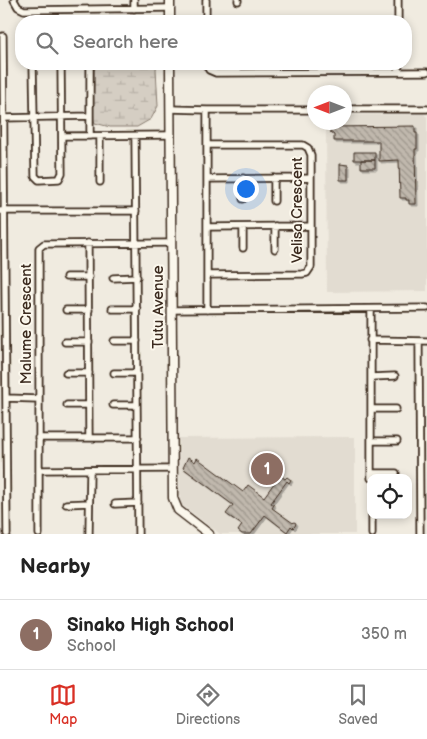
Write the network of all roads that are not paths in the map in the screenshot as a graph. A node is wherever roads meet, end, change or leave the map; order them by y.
1 (14, 0) edge
2 (134, 0) edge
3 (206, 0) edge
4 (398, 0) edge
5 (170, 4) edge
6 (134, 9) junction
7 (206, 15) edge
8 (398, 15) edge
9 (3, 36) dead end
10 (33, 70) edge
11 (62, 70) edge
12 (90, 70) edge
13 (170, 70) edge
14 (209, 70) edge
15 (398, 72) joint
16 (427, 72) edge
17 (171, 109) junction
18 (352, 109) edge
19 (427, 109) edge
20 (207, 110) junction
21 (307, 110) edge
22 (90, 116) junction
23 (62, 117) junction
24 (4, 118) junction
25 (34, 118) junction
26 (171, 135) junction
27 (62, 136) junction
28 (90, 136) junction
29 (100, 136) junction
30 (136, 136) junction
31 (207, 145) junction
32 (207, 178) junction
33 (243, 178) junction
34 (274, 178) junction
35 (311, 178) junction
36 (100, 182) dead end
37 (243, 199) dead end
38 (274, 201) dead end
39 (3, 211) edge
40 (136, 211) junction
41 (275, 226) junction
42 (311, 226) junction
43 (207, 227) junction
44 (243, 227) junction
45 (88, 243) junction
46 (137, 243) junction
47 (171, 243) junction
48 (2, 246) edge
49 (243, 248) dead end
50 (275, 249) dead end
51 (207, 275) junction
52 (89, 276) junction
53 (66, 277) dead end
54 (137, 277) junction
55 (113, 278) dead end
56 (427, 308) edge
57 (112, 309) dead end
58 (137, 309) junction
59 (370, 309) junction
60 (66, 310) dead end
61 (89, 310) junction
62 (172, 310) junction
63 (207, 310) junction
64 (370, 340) junction
65 (114, 341) dead end
66 (137, 341) junction
67 (420, 341) junction
68 (427, 341) edge
69 (65, 342) dead end
70 (89, 342) junction
71 (66, 373) dead end
72 (89, 373) junction
73 (114, 373) dead end
74 (137, 373) junction
75 (3, 374) edge
76 (395, 376) dead end
77 (420, 376) junction
78 (427, 376) edge
79 (370, 377) junction
80 (6, 398) junction
81 (38, 399) junction
82 (67, 405) dead end
83 (89, 405) junction
84 (113, 405) dead end
85 (137, 405) junction
86 (420, 408) junction
87 (427, 408) edge
88 (371, 409) junction
89 (396, 409) dead end
90 (38, 438) junction
91 (89, 438) junction
92 (138, 438) junction
93 (420, 440) junction
94 (427, 440) edge
95 (371, 441) junction
96 (397, 441) dead end
97 (138, 469) junction
98 (172, 469) junction
99 (39, 470) junction
100 (90, 470) junction
101 (3, 471) edge
102 (396, 473) dead end
103 (424, 473) edge
104 (371, 474) edge
105 (384, 474) edge
106 (138, 503) junction
107 (66, 504) dead end
108 (89, 504) junction
109 (115, 504) dead end
110 (424, 505) edge
111 (372, 519) edge
112 (7, 534) edge
113 (39, 534) edge
114 (89, 534) edge
115 (138, 534) edge
116 (209, 534) edge
117 (372, 534) edge
118 (420, 534) edge

1 - 6 street
2 - 6 street
3 - 7 street
4 - 8 street
5 - 6 street
9 - 24 street
10 - 25 street
11 - 23 street
12 - 22 street
13 - 17 street, Tutu Avenue
14 - 15 street
15 - 16 street
17 - 20 street
17 - 26 street, Tutu Avenue
18 - 19 street
20 - 21 street
20 - 31 street
22 - 23 street
22 - 28 street
23 - 25 street
23 - 27 street
24 - 25 street
24 - 39 street
25 - 27 street
26 - 30 street
26 - 47 street, Tutu Avenue
27 - 28 street
28 - 29 street
29 - 30 street
29 - 36 street
30 - 40 street
31 - 32 street
31 - 35 street, Velisa Crescent
32 - 33 street
32 - 43 street
33 - 34 street
33 - 37 street
34 - 35 street
34 - 38 street
35 - 42 street, Velisa Crescent
39 - 40 street
39 - 48 street
40 - 46 street
41 - 42 street
41 - 44 street
41 - 50 street
42 - 51 street, Velisa Crescent
43 - 44 street
43 - 51 street
44 - 49 street
45 - 46 street, Malume Crescent
45 - 52 street
45 - 81 street, Malume Crescent
46 - 47 street, Malume Crescent
46 - 54 street
47 - 62 street, Tutu Avenue
48 - 75 street
51 - 63 street
52 - 53 street
52 - 61 street
54 - 55 street
54 - 58 street
56 - 59 street
57 - 58 street
58 - 66 street
59 - 63 street
59 - 64 street
60 - 61 street
61 - 70 street
62 - 63 street
62 - 98 street, Tutu Avenue
64 - 67 street
64 - 79 street
65 - 66 street
66 - 74 street
67 - 68 street
67 - 77 street
69 - 70 street
70 - 72 street
71 - 72 street
72 - 83 street
73 - 74 street
74 - 85 street
75 - 80 street
76 - 79 street
77 - 78 street
77 - 86 street
79 - 88 street
80 - 81 street
80 - 101 street
81 - 90 street, Malume Crescent
82 - 83 street
83 - 91 street
84 - 85 street
85 - 92 street
86 - 87 street
86 - 93 street
88 - 89 street
88 - 95 street
90 - 91 street
90 - 99 street, Malume Crescent
91 - 92 street
92 - 97 street
93 - 94 street
93 - 103 street
95 - 96 street
95 - 104 street
97 - 98 street
97 - 100 street
97 - 106 street
98 - 116 street, Tutu Avenue
99 - 100 street
99 - 113 street, Malume Crescent
100 - 108 street
101 - 112 street
102 - 105 street
103 - 110 street
106 - 109 street
106 - 115 street
107 - 108 street
108 - 114 street
110 - 118 street
111 - 117 street

